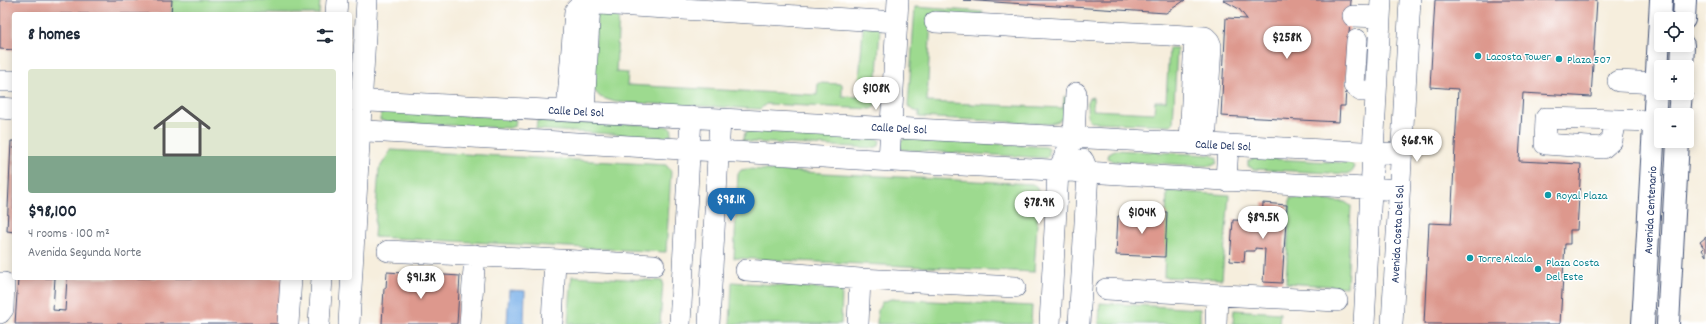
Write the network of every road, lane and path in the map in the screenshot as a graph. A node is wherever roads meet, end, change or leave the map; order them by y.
1 (337, 0) edge
2 (366, 0) edge
3 (898, 0) edge
4 (1410, 0) edge
5 (1662, 0) edge
6 (1685, 0) edge
7 (585, 2) edge
8 (1381, 9) edge
9 (336, 12) edge
10 (1684, 12) edge
11 (1352, 16) dead end
12 (897, 22) junction
13 (935, 22) dead end
14 (1379, 41) junction
15 (1660, 60) edge
16 (0, 81) edge
17 (12, 81) edge
18 (1618, 81) dead end
19 (1654, 83) edge
20 (1376, 91) junction
21 (1076, 93) dead end
22 (356, 100) edge
23 (0, 108) edge
24 (12, 109) edge
25 (525, 109) junction
26 (576, 111) junction
27 (691, 117) junction
28 (720, 119) junction
29 (1616, 120) dead end
30 (1654, 121) edge
31 (891, 128) junction
32 (355, 130) edge
33 (1074, 137) junction
34 (1654, 138) edge
35 (522, 140) junction
36 (1197, 144) junction
37 (1228, 145) junction
38 (1678, 148) edge
39 (690, 149) junction
40 (718, 151) junction
41 (1373, 153) junction
42 (1401, 154) junction
43 (889, 161) junction
44 (1058, 171) junction
45 (1088, 172) junction
46 (1226, 180) junction
47 (1371, 189) junction
48 (1399, 190) junction
49 (352, 246) edge
50 (388, 251) dead end
51 (474, 255) junction
52 (555, 260) junction
53 (654, 265) dead end
54 (746, 270) dead end
55 (860, 278) junction
56 (291, 280) edge
57 (322, 280) edge
58 (351, 280) edge
59 (0, 283) edge
60 (1015, 287) dead end
61 (1106, 289) dead end
62 (1217, 295) junction
63 (1337, 301) dead end
64 (0, 312) edge
65 (288, 324) edge
66 (319, 324) edge
67 (350, 324) edge
68 (470, 324) edge
69 (552, 324) edge
70 (680, 324) edge
71 (709, 324) edge
72 (858, 324) edge
73 (1050, 324) edge
74 (1079, 324) edge
75 (1216, 324) edge
76 (1364, 324) edge
77 (1392, 324) edge
78 (1643, 324) edge
79 (1668, 324) edge

1 - 9 street
2 - 22 street
3 - 12 street
4 - 42 street, Avenida Costa Del Sol
5 - 15 main road, Avenida Centenario
6 - 10 main road
7 - 12 street
7 - 26 street
8 - 11 street
8 - 14 street
12 - 31 street
13 - 36 street
14 - 20 street
14 - 20 street
16 - 17 street
18 - 19 street
20 - 41 street
21 - 33 street
22 - 25 street, Calle Del Sol
22 - 32 street
23 - 24 street
25 - 26 street, Calle Del Sol
25 - 35 street
26 - 27 street, Calle Del Sol
27 - 28 street, Calle Del Sol
27 - 39 street
28 - 31 street, Calle Del Sol
28 - 40 street
29 - 30 street
31 - 33 street, Calle Del Sol
31 - 43 street
32 - 35 street
32 - 49 street
33 - 36 street, Calle Del Sol
33 - 44 street
33 - 45 street
34 - 78 main road, Avenida Centenario
35 - 39 street
36 - 37 street, Calle Del Sol
37 - 41 street, Calle Del Sol
37 - 46 street
38 - 79 main road, Avenida Centenario
39 - 40 street
39 - 70 street
40 - 43 street
40 - 71 street
41 - 42 street, Calle Del Sol
41 - 47 street
42 - 48 street, Avenida Costa Del Sol
43 - 44 street
44 - 45 street
44 - 73 street
45 - 46 street
45 - 74 street
46 - 47 street
47 - 48 street
47 - 76 street
48 - 77 street, Avenida Costa Del Sol
50 - 51 street
51 - 52 street
51 - 68 street
52 - 53 street
52 - 69 street
54 - 55 street
55 - 60 street
55 - 72 street
56 - 65 street
57 - 66 street
58 - 67 street
59 - 64 street
61 - 62 street
62 - 63 street
62 - 75 street

